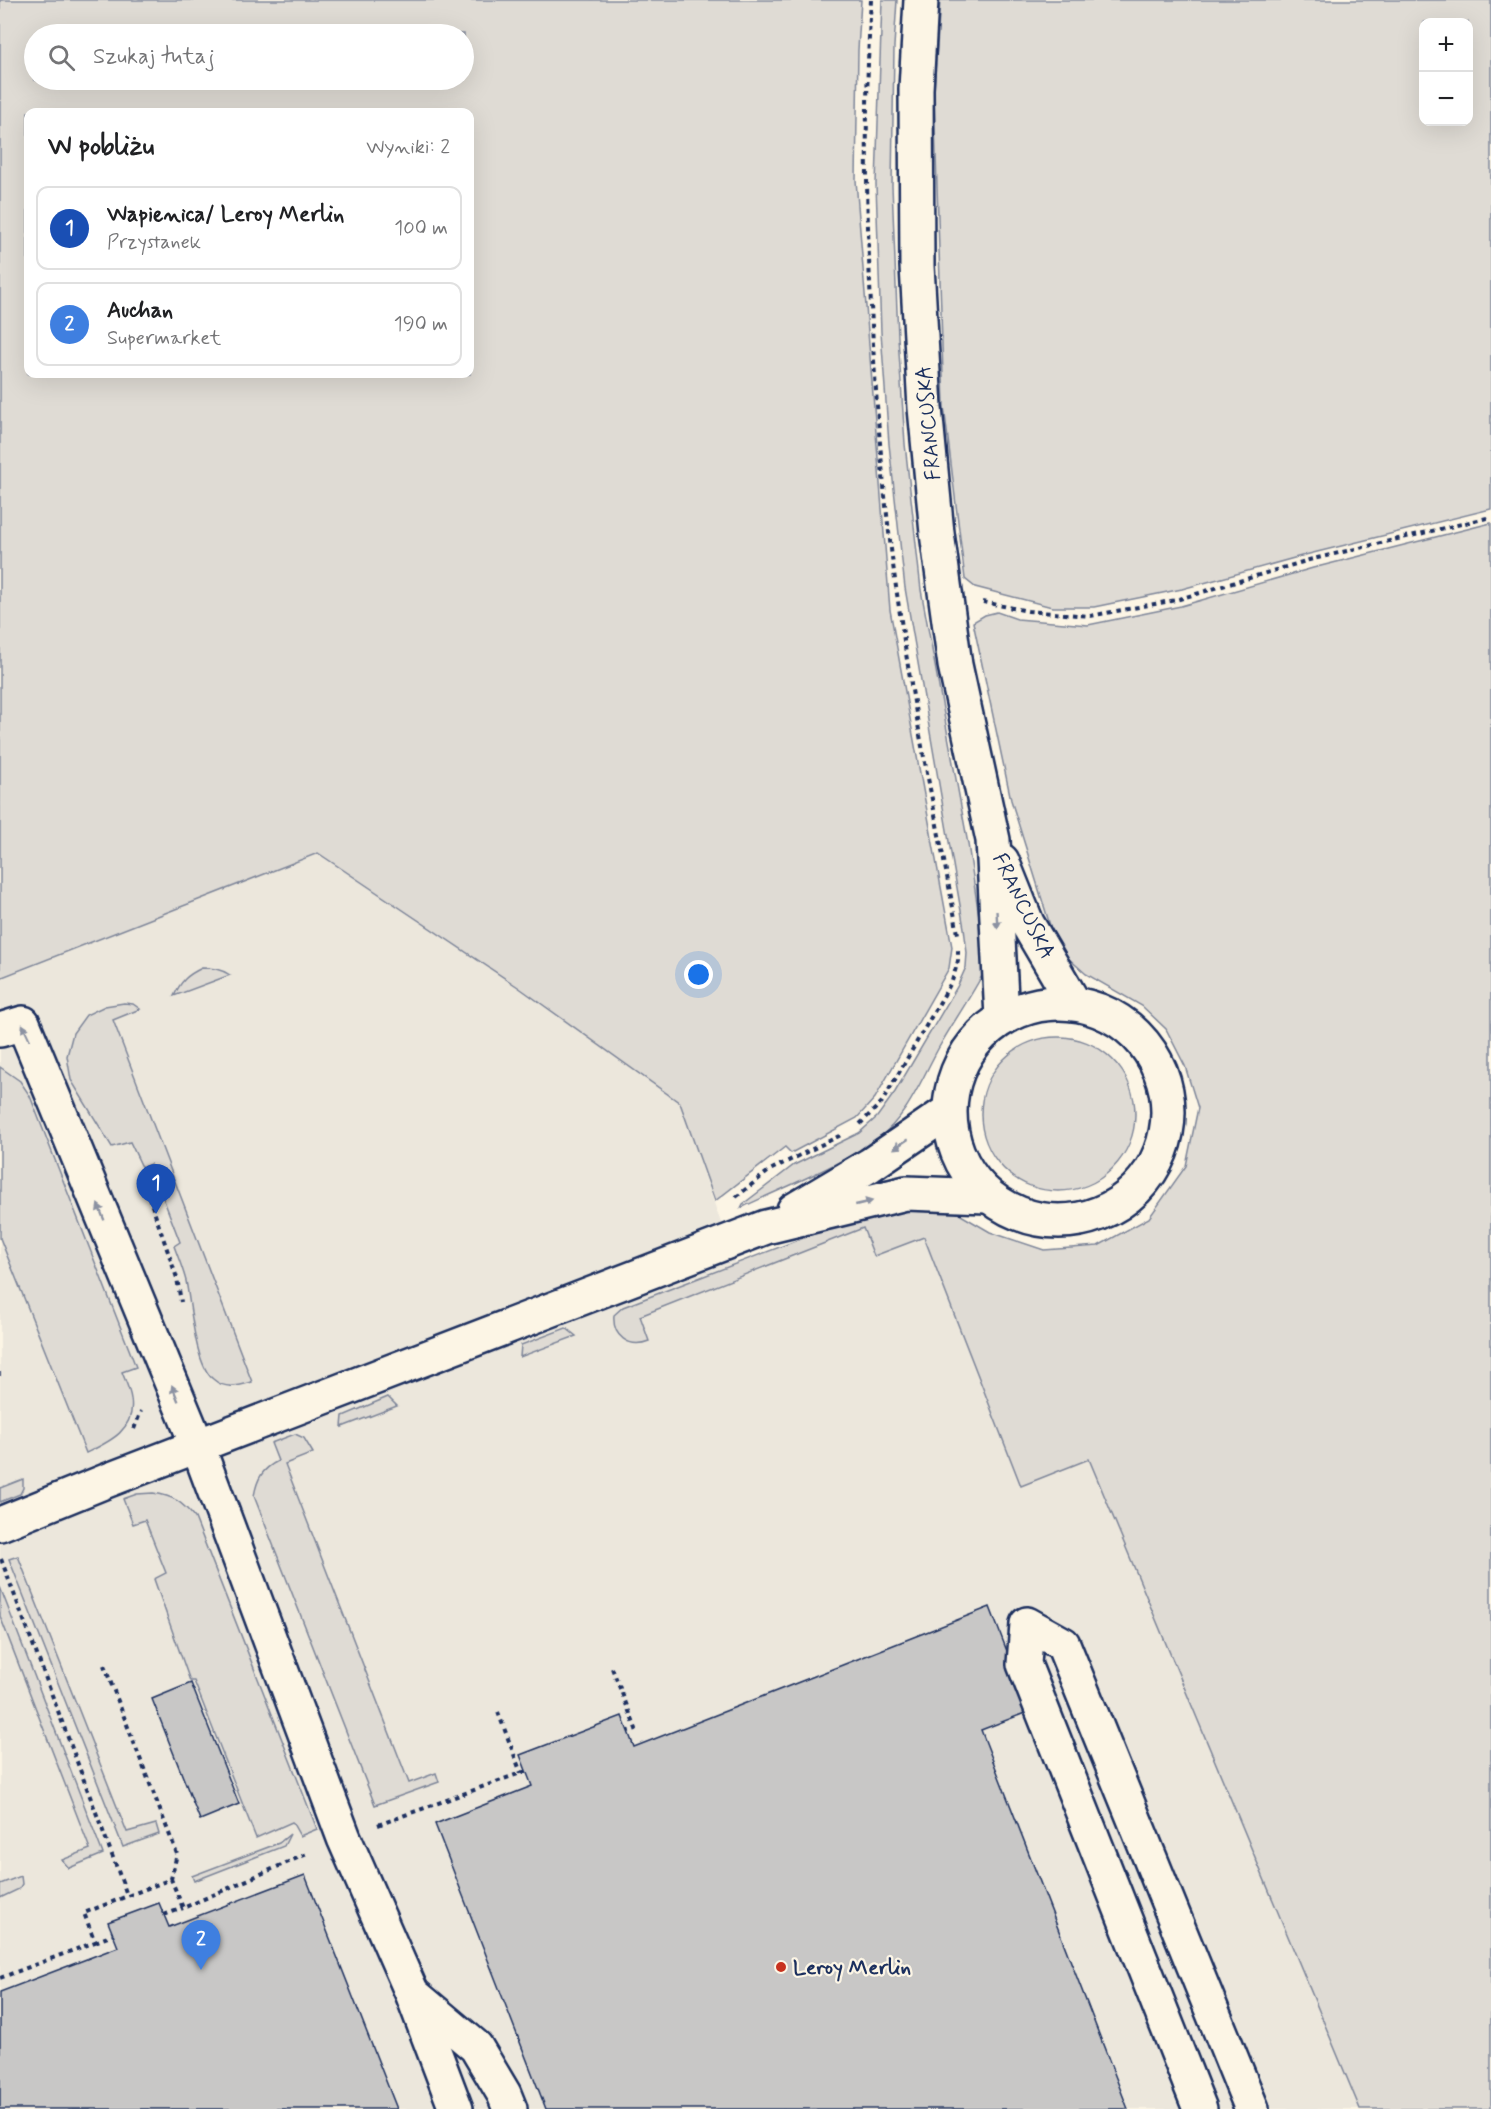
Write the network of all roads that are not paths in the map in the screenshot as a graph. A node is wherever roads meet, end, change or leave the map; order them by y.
1 (921, 0) edge
2 (993, 840) junction
3 (1074, 1003) junction
4 (1002, 1017) junction
5 (0, 1030) edge
6 (949, 1111) junction
7 (987, 1196) junction
8 (766, 1227) junction
9 (198, 1447) junction
10 (0, 1524) edge
11 (412, 1993) junction
12 (456, 2109) edge
13 (510, 2109) edge
14 (1200, 2109) edge
15 (1252, 2109) edge

1 - 2 street, FRANCUSKA
2 - 3 street, FRANCUSKA
2 -> 4 street, FRANCUSKA
3 - 4 street
3 - 7 street
4 - 6 street
9 -> 5 street
6 - 7 street
6 -> 8 street
8 -> 7 street
8 - 9 street
9 - 10 street
9 - 11 street
11 - 12 street
11 - 13 street
14 - 15 street

